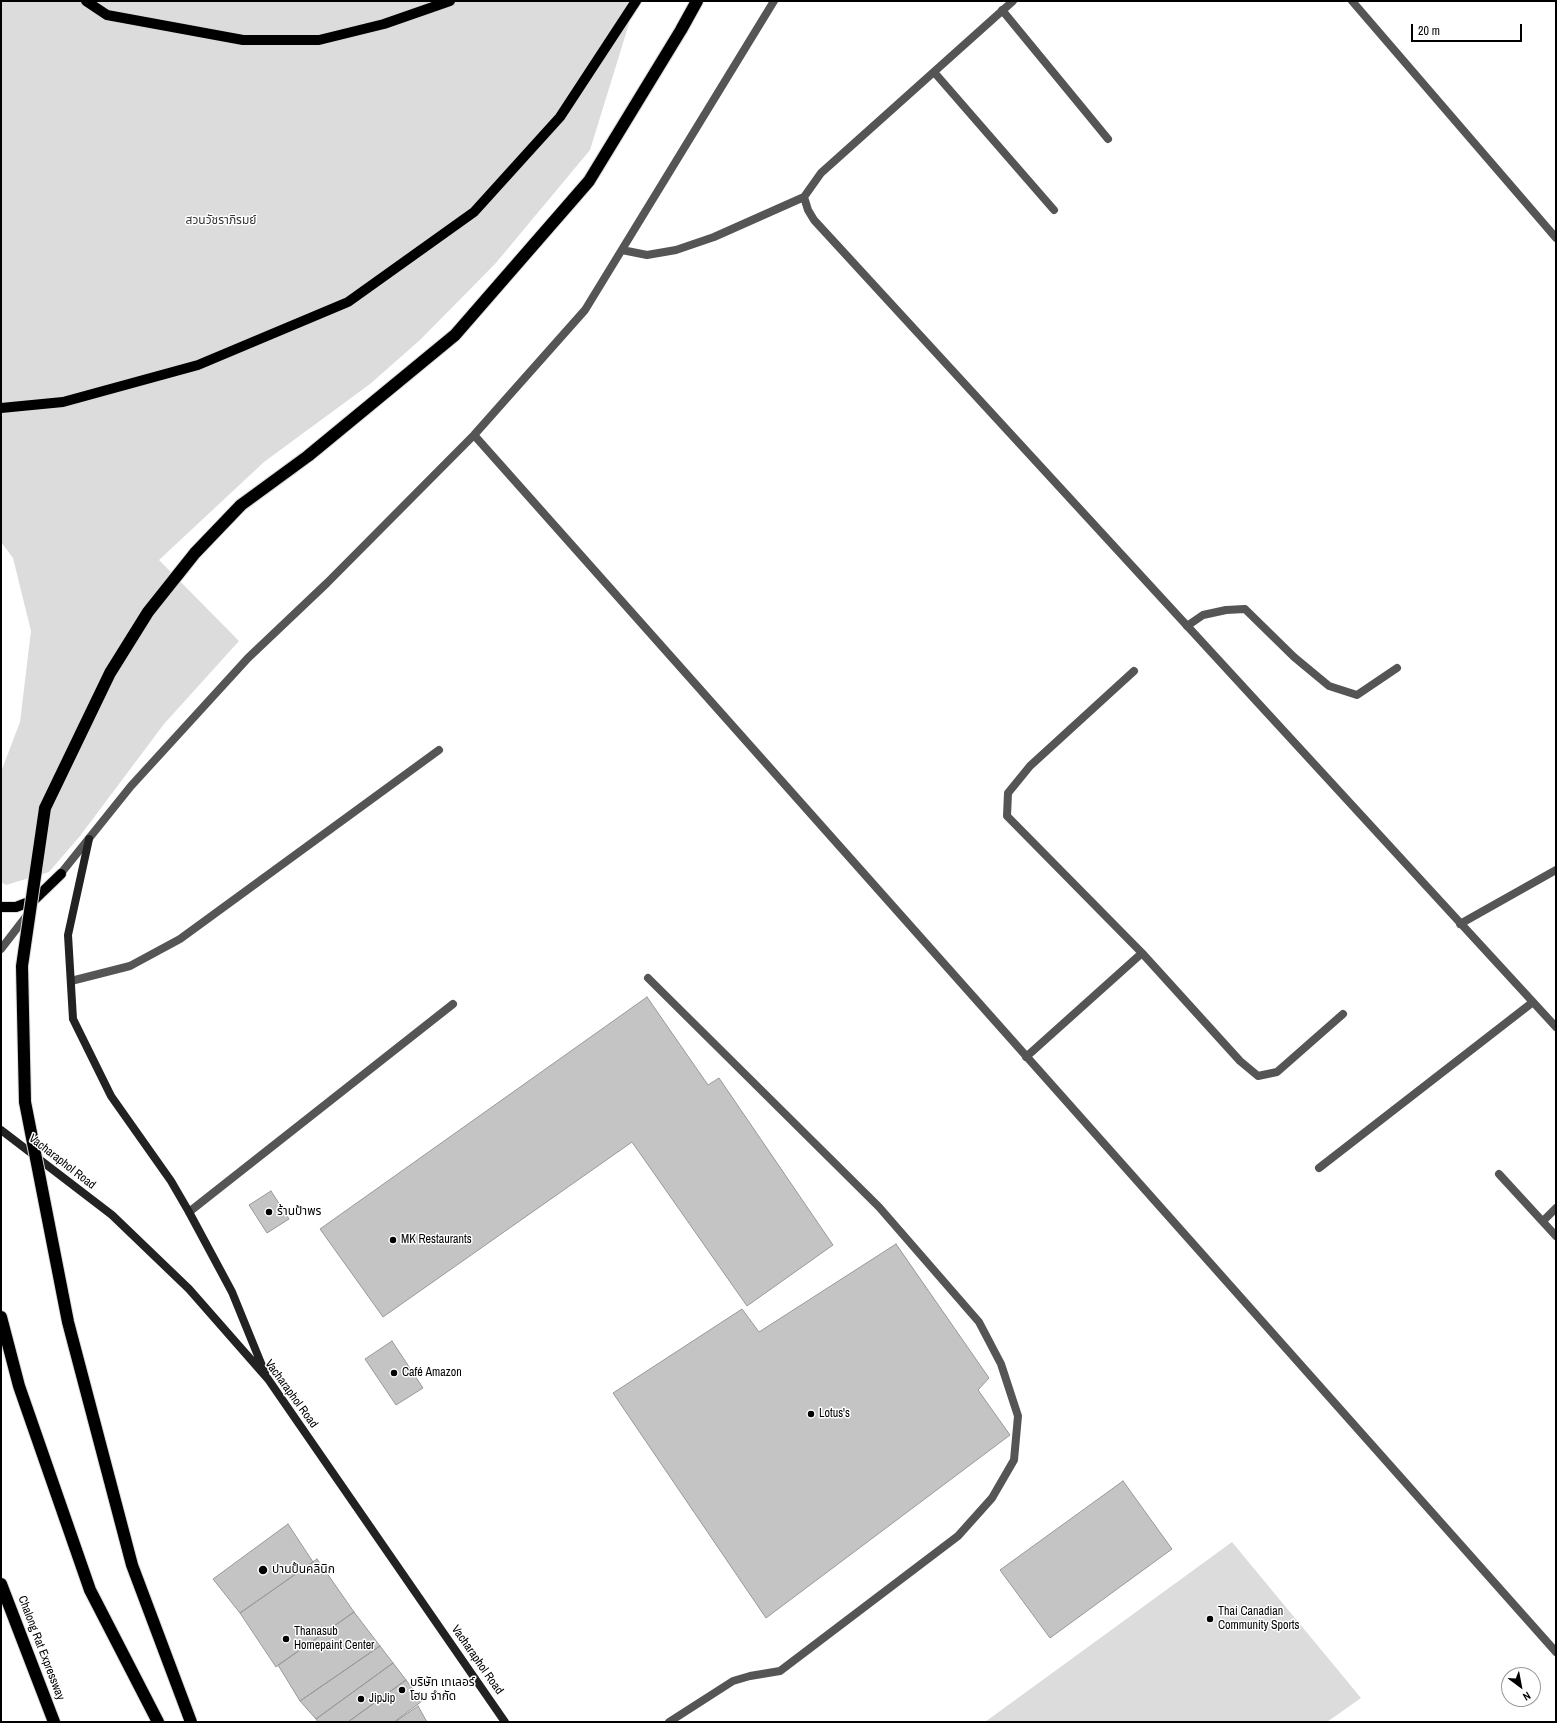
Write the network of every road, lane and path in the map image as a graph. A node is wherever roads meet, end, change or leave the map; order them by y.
1 (86, 1) edge
2 (450, 1) edge
3 (636, 1) edge
4 (697, 1) edge
5 (774, 1) edge
6 (1013, 1) edge
7 (1352, 1) edge
8 (1002, 10) junction
9 (934, 72) junction
10 (1108, 139) dead end
11 (804, 197) junction
12 (1054, 210) dead end
13 (1556, 238) edge
14 (622, 250) junction
15 (1, 408) edge
16 (474, 435) junction
17 (1187, 626) junction
18 (1397, 668) dead end
19 (1134, 671) dead end
20 (439, 750) dead end
21 (89, 839) junction
22 (1556, 870) edge
23 (61, 874) junction
24 (1, 907) edge
25 (1460, 924) junction
26 (1, 949) edge
27 (1142, 953) junction
28 (648, 978) dead end
29 (71, 981) junction
30 (1533, 1002) junction
31 (453, 1004) dead end
32 (1343, 1014) dead end
33 (1556, 1027) edge
34 (1026, 1057) junction
35 (1, 1130) edge
36 (1319, 1168) dead end
37 (1499, 1174) dead end
38 (1556, 1208) edge
39 (189, 1212) junction
40 (1543, 1221) junction
41 (1556, 1236) edge
42 (1, 1317) edge
43 (268, 1379) junction
44 (1, 1584) edge
45 (1556, 1652) edge
46 (54, 1722) edge
47 (158, 1722) edge
48 (191, 1722) edge
49 (505, 1722) edge
50 (669, 1722) edge

1 - 2 main road
3 - 15 main road
4 - 48 highway, bridge
5 - 14 street
6 - 8 street
7 - 13 street
8 - 9 street
8 - 10 street
9 - 11 street
9 - 12 street
11 - 14 street
11 - 17 street
14 - 16 street
16 - 21 street
16 - 34 street
17 - 18 street
17 - 25 street
19 - 27 street
20 - 29 street
21 - 23 street
21 - 29 main road
22 - 25 street
23 - 24 main road
23 - 26 street
25 - 30 street
27 - 32 street
27 - 34 street
28 - 50 street
29 - 39 main road
30 - 33 street
30 - 36 street
31 - 39 street
34 - 45 street
35 - 43 main road, Vacharaphol Road
37 - 40 street
38 - 40 street
39 - 43 main road
40 - 41 street
42 - 47 highway
43 - 49 main road, Vacharaphol Road
44 - 46 highway, Chalong Rat Expressway

